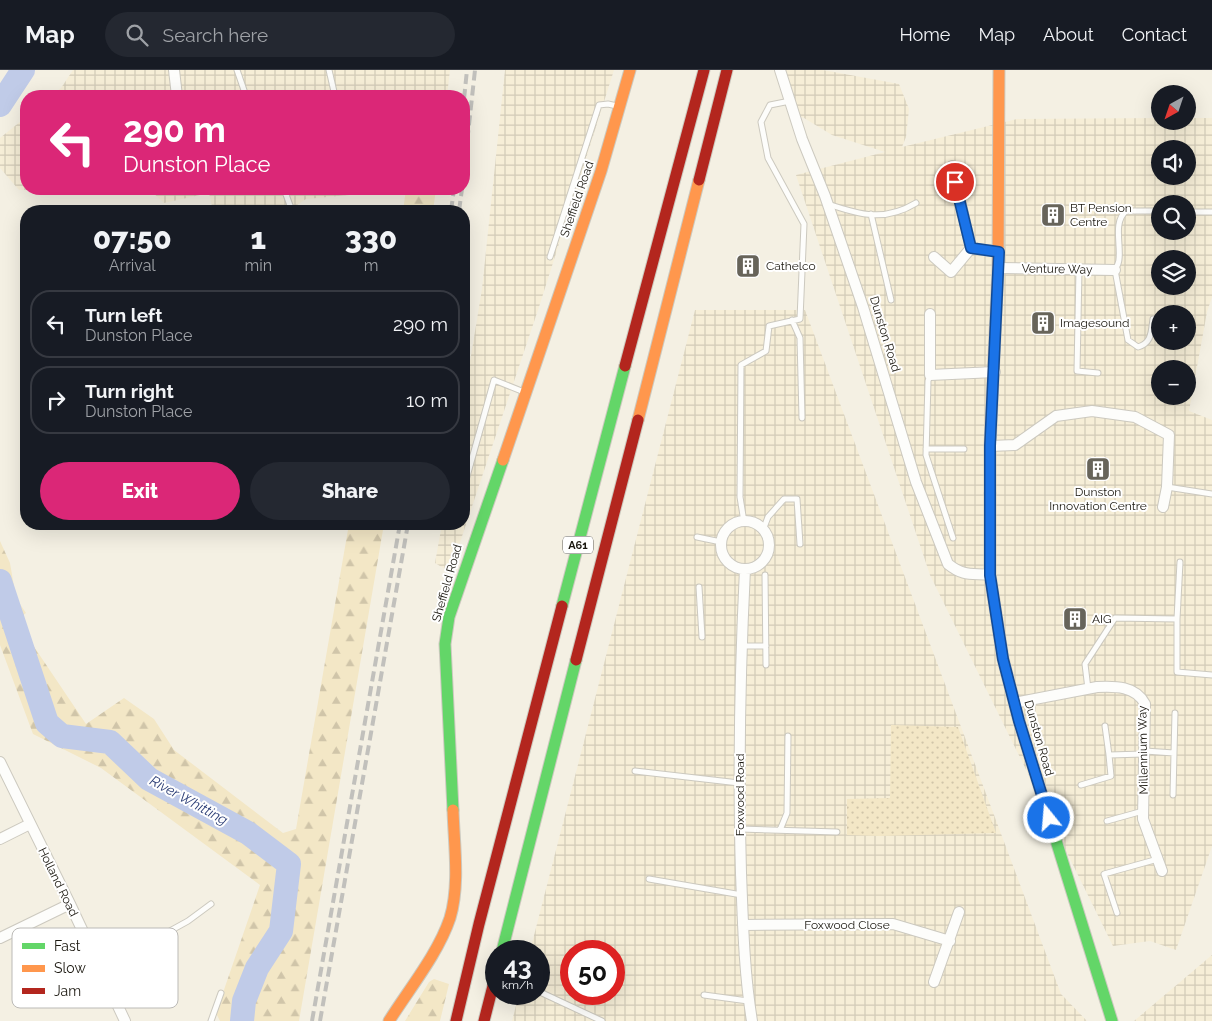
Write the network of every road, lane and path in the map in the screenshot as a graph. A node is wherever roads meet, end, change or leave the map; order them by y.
1 (174, 70) edge
2 (237, 70) edge
3 (329, 70) edge
4 (630, 70) edge
5 (704, 70) edge
6 (727, 70) edge
7 (780, 70) edge
8 (999, 70) edge
9 (176, 90) edge
10 (244, 90) edge
11 (334, 90) edge
12 (790, 101) junction
13 (620, 107) junction
14 (952, 166) dead end
15 (916, 203) dead end
16 (827, 204) junction
17 (1151, 211) edge
18 (1196, 212) edge
19 (1212, 212) edge
20 (871, 214) junction
21 (971, 248) junction
22 (999, 252) junction
23 (550, 257) dead end
24 (934, 257) dead end
25 (998, 268) junction
26 (1079, 269) junction
27 (1115, 270) junction
28 (891, 300) dead end
29 (930, 314) dead end
30 (792, 320) junction
31 (1151, 330) edge
32 (995, 372) junction
33 (1098, 373) dead end
34 (930, 376) junction
35 (525, 392) junction
36 (802, 418) dead end
37 (990, 446) junction
38 (926, 449) junction
39 (964, 449) dead end
40 (470, 465) edge
41 (1167, 487) junction
42 (1212, 494) edge
43 (1163, 507) dead end
44 (744, 522) junction
45 (763, 530) junction
46 (697, 537) dead end
47 (953, 538) dead end
48 (721, 542) junction
49 (800, 544) dead end
50 (1180, 562) dead end
51 (745, 569) junction
52 (765, 574) dead end
53 (990, 575) junction
54 (699, 588) dead end
55 (1177, 619) junction
56 (702, 637) dead end
57 (741, 646) junction
58 (766, 646) junction
59 (766, 665) dead end
60 (1212, 675) edge
61 (1088, 689) junction
62 (1014, 703) junction
63 (1175, 713) dead end
64 (1105, 726) dead end
65 (788, 736) dead end
66 (1144, 752) junction
67 (1174, 753) junction
68 (1109, 755) junction
69 (0, 762) edge
70 (635, 771) dead end
71 (739, 783) junction
72 (1081, 785) dead end
73 (1172, 795) dead end
74 (1144, 810) junction
75 (1107, 820) dead end
76 (30, 824) junction
77 (740, 829) junction
78 (780, 830) junction
79 (837, 832) dead end
80 (0, 838) edge
81 (1158, 859) junction
82 (1162, 870) dead end
83 (649, 879) dead end
84 (742, 895) junction
85 (70, 904) junction
86 (211, 904) dead end
87 (959, 912) dead end
88 (1117, 913) dead end
89 (743, 925) junction
90 (21, 928) edge
91 (81, 928) edge
92 (175, 928) edge
93 (12, 932) edge
94 (0, 938) edge
95 (505, 940) edge
96 (950, 941) junction
97 (934, 982) dead end
98 (221, 993) dead end
99 (704, 995) dead end
100 (550, 997) edge
101 (748, 1001) junction
102 (488, 1005) edge
103 (119, 1008) edge
104 (125, 1021) edge
105 (211, 1021) edge
106 (389, 1021) edge
107 (456, 1021) edge
108 (484, 1021) edge
109 (602, 1021) edge
110 (752, 1021) edge
111 (1112, 1021) edge

1 - 9 street
2 - 10 lane
3 - 11 lane
4 - 13 main road, Sheffield Road
5 - 107 main road, A61
6 - 95 main road, A61
7 - 12 street, Dunston Road
8 - 22 main road, Dunston Road
12 - 16 street, Dunston Road
12 - 30 lane
13 - 23 lane
13 - 35 main road, Sheffield Road
14 - 21 street
15 - 20 lane
16 - 20 lane
16 - 53 street, Dunston Road
17 - 27 lane
18 - 19 lane
20 - 28 lane
21 - 22 street
21 - 24 street
22 - 25 main road, Dunston Road
25 - 26 street, Venture Way
25 - 32 main road, Dunston Road
26 - 27 street, Venture Way
26 - 33 lane
27 - 31 lane
29 - 34 street
30 - 36 lane
30 - 44 lane
32 - 34 street
32 - 37 main road, Dunston Road
34 - 38 lane
35 - 40 lane
35 - 106 main road, Sheffield Road
37 - 41 street
37 - 53 main road, Dunston Road
38 - 39 lane
38 - 47 lane
41 - 42 lane
41 - 43 street
44 - 45 street
44 - 48 street
45 - 49 lane
45 - 51 street
46 - 48 lane
48 - 51 street
50 - 55 lane
51 - 57 street, Foxwood Road
52 - 58 lane
53 - 62 main road, Dunston Road
54 - 56 lane
55 - 60 lane
55 - 61 lane
57 - 58 lane
57 - 71 street, Foxwood Road
58 - 59 lane
61 - 62 street, Millennium Way
61 - 66 street, Millennium Way
62 - 111 main road, Dunston Road
63 - 67 lane
64 - 68 lane
65 - 78 lane
66 - 67 lane
66 - 68 lane
66 - 74 street, Millennium Way
67 - 73 lane
68 - 72 lane
69 - 76 street, Holland Road
70 - 71 lane
71 - 77 street, Foxwood Road
74 - 75 lane
74 - 81 street, Millennium Way
76 - 80 street
76 - 85 street, Holland Road
77 - 78 lane
77 - 84 street, Foxwood Road
78 - 79 lane
81 - 82 street, Millennium Way
81 - 88 lane
83 - 84 lane
84 - 89 street, Foxwood Road
85 - 90 street
85 - 91 street, Holland Road
86 - 92 lane
87 - 96 street
89 - 96 street, Foxwood Close
89 - 101 street, Foxwood Road
93 - 94 street
96 - 97 street
98 - 105 lane
99 - 101 lane
100 - 109 lane
101 - 110 street, Foxwood Road
102 - 108 main road
103 - 104 street, Holland Road

